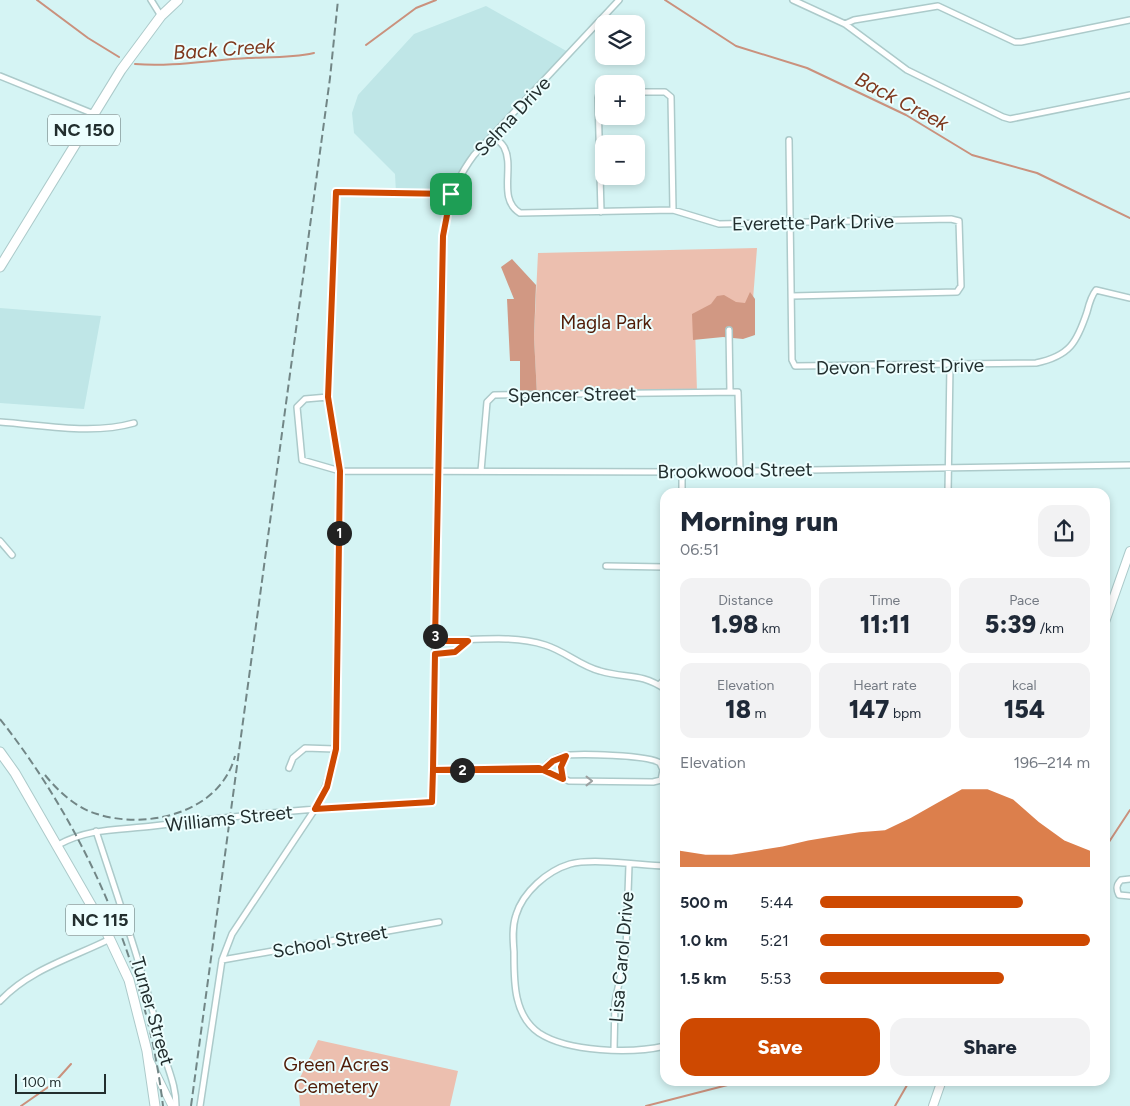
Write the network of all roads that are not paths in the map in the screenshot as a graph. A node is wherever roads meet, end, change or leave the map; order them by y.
1 (151, 0) edge
2 (178, 0) edge
3 (619, 0) edge
4 (793, 0) edge
5 (161, 16) junction
6 (1130, 20) edge
7 (845, 24) junction
8 (0, 76) edge
9 (645, 92) edge
10 (1130, 94) edge
11 (94, 114) junction
12 (599, 125) edge
13 (492, 136) junction
14 (788, 140) dead end
15 (451, 194) junction
16 (673, 210) junction
17 (601, 212) junction
18 (790, 222) junction
19 (0, 267) edge
20 (792, 296) junction
21 (1130, 298) edge
22 (729, 330) dead end
23 (950, 365) junction
24 (730, 392) junction
25 (328, 397) junction
26 (0, 422) edge
27 (134, 423) dead end
28 (1130, 465) edge
29 (948, 467) junction
30 (740, 470) junction
31 (340, 471) junction
32 (438, 471) junction
33 (480, 472) junction
34 (682, 472) junction
35 (682, 488) edge
36 (948, 488) edge
37 (0, 540) edge
38 (1130, 551) edge
39 (12, 555) dead end
40 (606, 566) dead end
41 (660, 567) edge
42 (1110, 608) edge
43 (435, 641) junction
44 (468, 641) junction
45 (435, 654) junction
46 (658, 685) edge
47 (336, 749) junction
48 (0, 752) edge
49 (566, 756) junction
50 (660, 763) edge
51 (290, 768) dead end
52 (433, 770) junction
53 (543, 770) junction
54 (563, 779) junction
55 (660, 780) edge
56 (432, 802) joint
57 (315, 809) junction
58 (96, 831) junction
59 (58, 845) junction
60 (629, 864) junction
61 (660, 866) edge
62 (1130, 879) edge
63 (1130, 896) edge
64 (439, 922) dead end
65 (111, 939) junction
66 (222, 960) junction
67 (0, 1001) edge
68 (660, 1046) edge
69 (614, 1049) junction
70 (148, 1057) junction
71 (940, 1086) edge
72 (155, 1106) edge
73 (172, 1106) edge
74 (176, 1106) edge
75 (200, 1106) edge
76 (933, 1106) edge

1 - 5 street
2 - 5 main road, NC 150
3 - 13 street, Selma Drive
4 - 7 street
5 - 11 main road, NC 150
6 - 7 street
7 - 10 street
8 - 11 street
9 - 16 street
11 - 19 main road, NC 150
12 - 17 street
13 - 15 street, Selma Drive
13 - 17 street, Everette Park Drive
14 - 18 street, Devon Forrest Drive
15 - 25 street
15 - 32 street, Selma Drive
16 - 17 street, Everette Park Drive
16 - 18 street, Everette Park Drive
18 - 20 street, Devon Forrest Drive
18 - 20 street, Everette Park Drive
20 - 23 street, Devon Forrest Drive
21 - 23 street, Devon Forrest Drive
22 - 24 street
23 - 29 street
24 - 30 street
24 - 33 street, Spencer Street
25 - 31 street
25 - 31 street, Brookwood Street
26 - 27 street
28 - 29 street, Brookwood Street
29 - 30 street, Brookwood Street
29 - 36 street
30 - 34 street, Brookwood Street
31 - 32 street, Brookwood Street
31 - 47 street
32 - 33 street, Brookwood Street
32 - 43 street, Selma Drive
33 - 34 street, Brookwood Street
34 - 35 street
37 - 39 street
38 - 42 main road
40 - 41 street
43 - 44 street
43 - 45 street, Selma Drive
44 - 45 street
44 - 46 street
45 - 52 street, Selma Drive
47 - 51 street
47 - 57 street
48 - 59 main road, NC 115
50 -> 49 street
49 - 53 street
49 - 54 street
52 - 53 street
52 - 56 street, Selma Drive
53 - 54 street
54 -> 55 street
56 - 57 street, Williams Street
57 - 58 street, Williams Street
57 - 66 street
58 - 59 street, Williams Street
58 - 74 street, Turner Street
59 - 65 main road, NC 115
60 - 61 street
60 - 69 street, Lisa Carol Drive
60 - 69 street
62 - 63 street
64 - 66 street, School Street
65 - 67 street
65 - 70 main road, NC 115
66 - 75 street
68 - 69 street
70 - 72 main road, NC 115
70 - 73 street
71 - 76 main road

